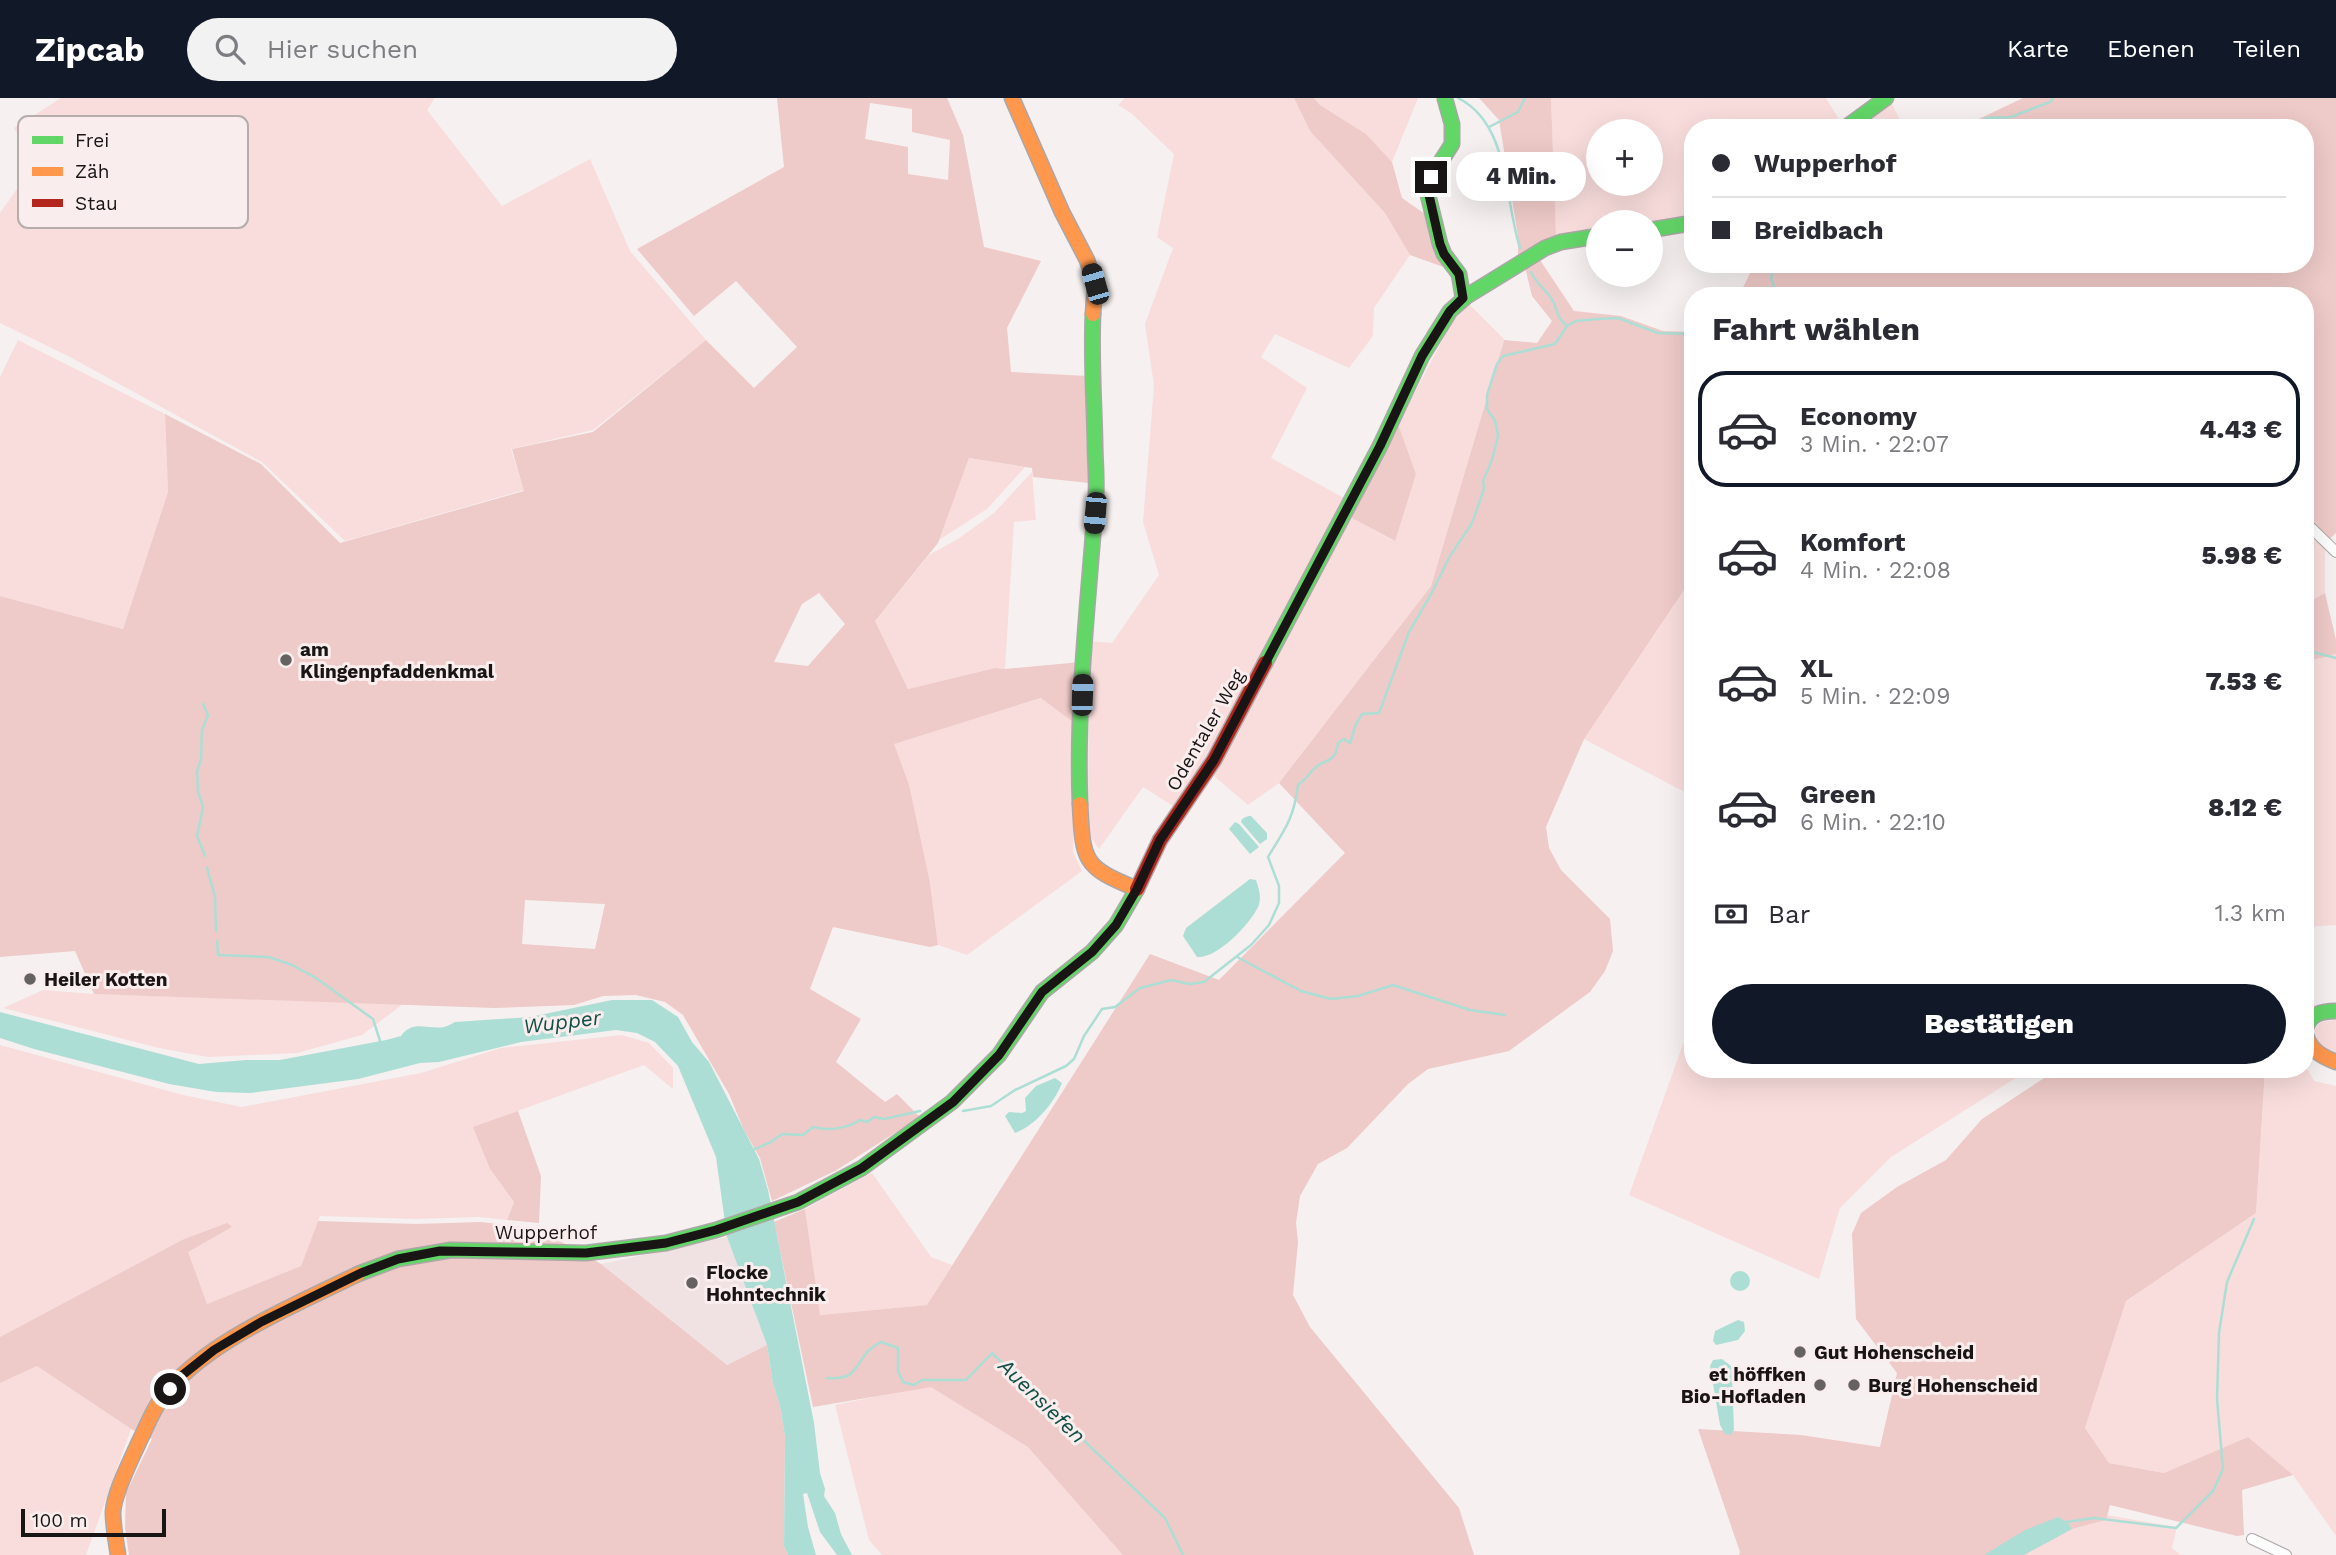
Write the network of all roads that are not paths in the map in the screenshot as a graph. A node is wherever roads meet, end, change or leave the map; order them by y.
1 (1012, 98) edge
2 (1886, 98) edge
3 (1445, 99) edge
4 (1857, 119) edge
5 (1684, 224) edge
6 (1663, 228) edge
7 (1586, 238) edge
8 (1463, 298) junction
9 (2314, 531) edge
10 (2336, 552) edge
11 (1137, 889) junction
12 (2336, 1011) edge
13 (2314, 1015) edge
14 (2314, 1051) edge
15 (2336, 1062) edge
16 (785, 1207) joint
17 (2252, 1539) dead end
18 (118, 1555) edge
19 (2286, 1555) edge

1 - 11 main road
2 - 4 main road
3 - 8 main road
5 - 6 main road
7 - 8 main road, Odentaler Weg
8 - 11 main road, Odentaler Weg
9 - 10 street
11 - 16 main road, Odentaler Weg
12 - 13 main road
14 - 15 main road
16 - 18 main road, Wupperhof
17 - 19 street

